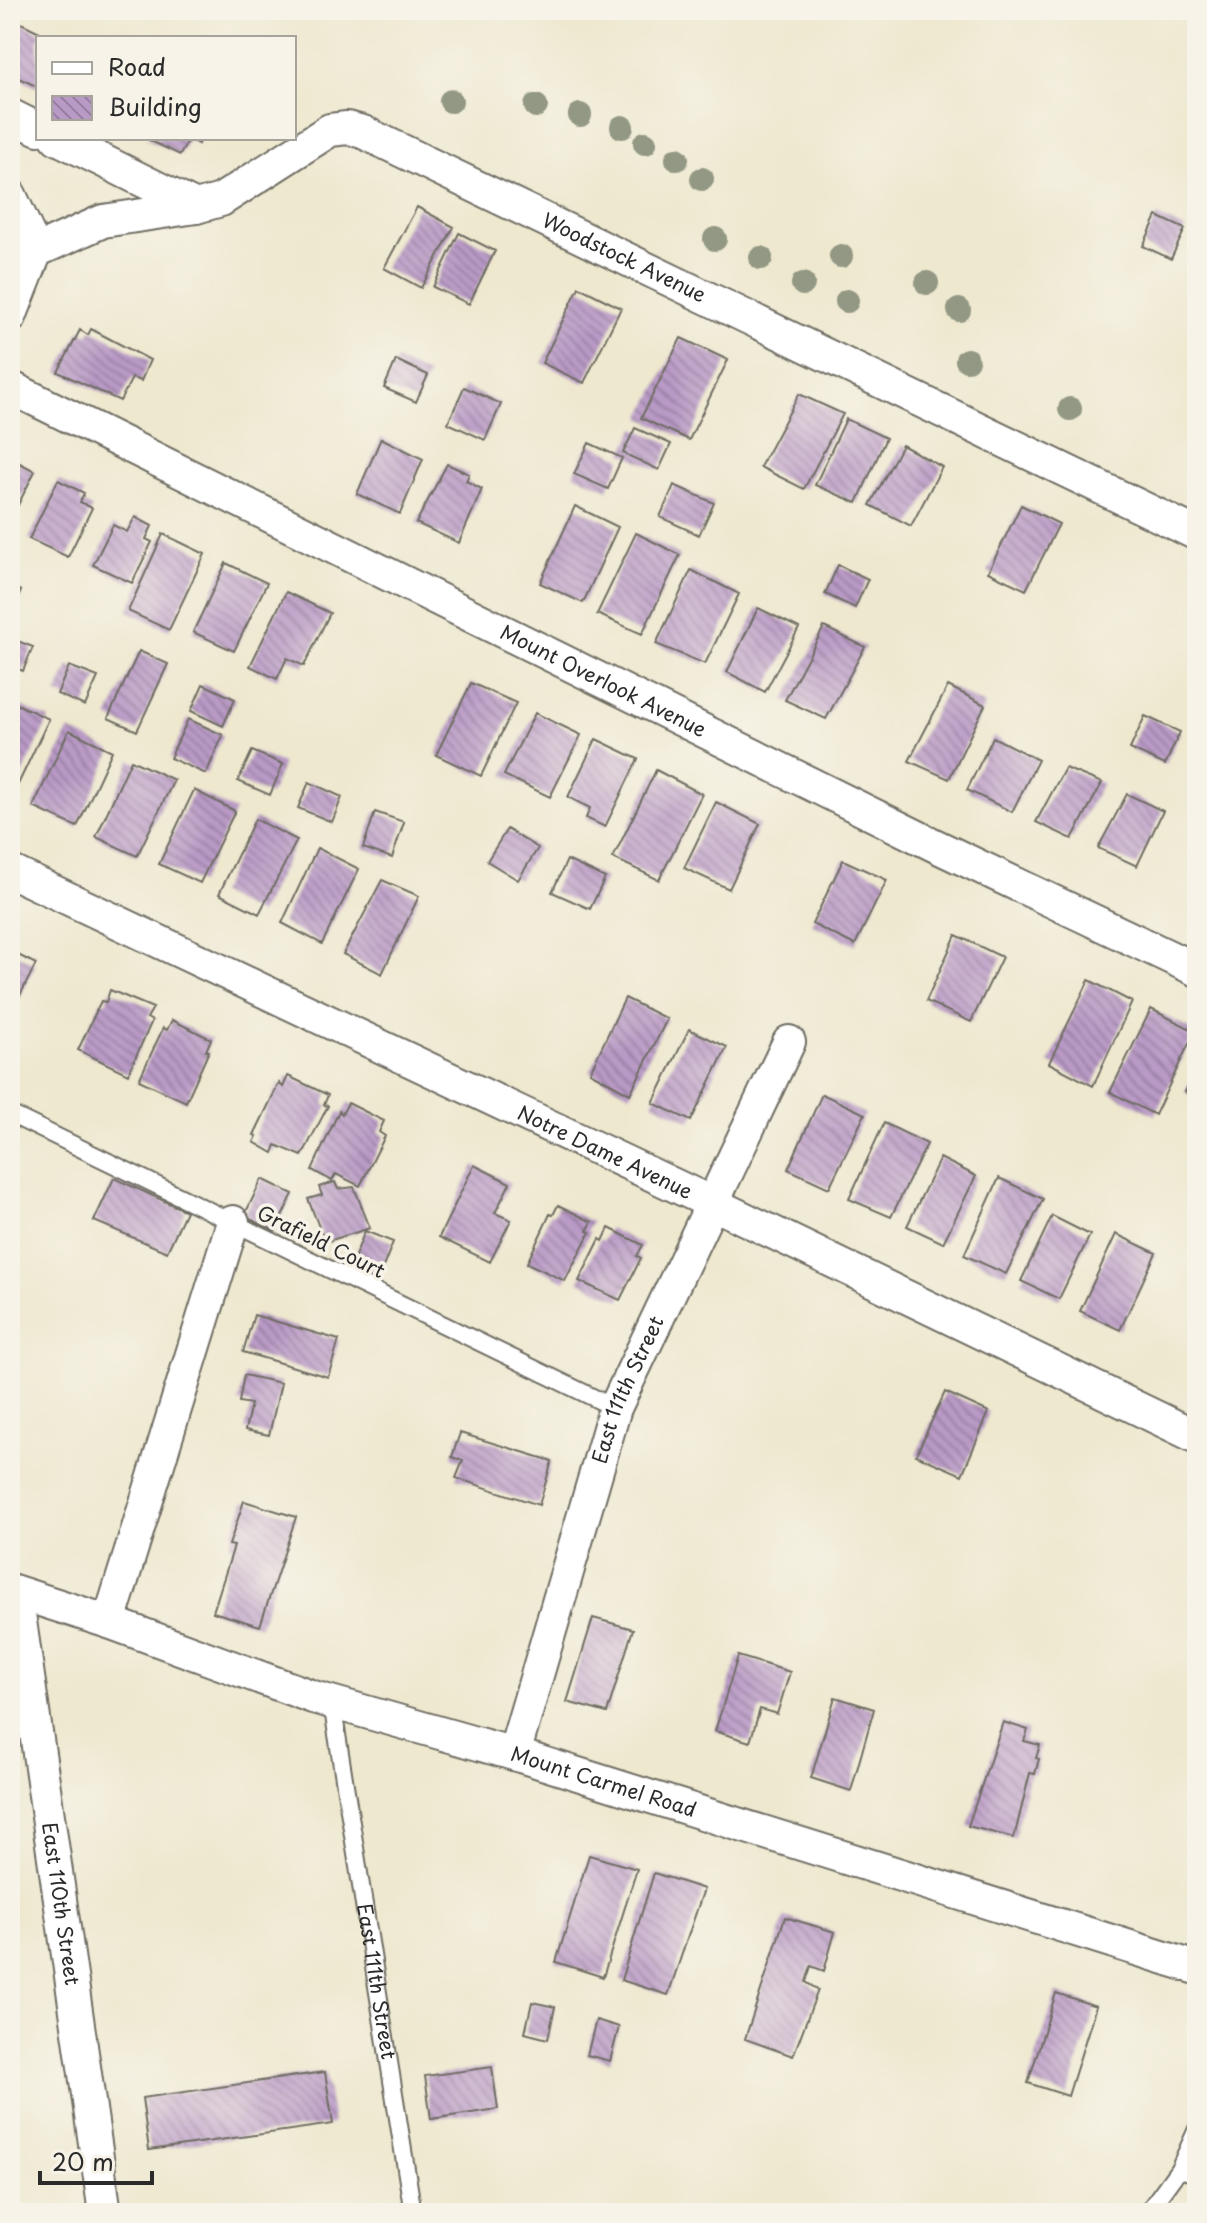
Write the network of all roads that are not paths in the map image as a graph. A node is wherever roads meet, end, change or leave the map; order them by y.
1 (10, 115) edge
2 (36, 128) edge
3 (61, 140) edge
4 (10, 195) edge
5 (196, 207) junction
6 (36, 251) junction
7 (10, 317) edge
8 (10, 387) edge
9 (1197, 534) edge
10 (10, 871) edge
11 (1197, 970) edge
12 (789, 1042) dead end
13 (10, 1114) edge
14 (714, 1204) junction
15 (233, 1222) junction
16 (615, 1408) junction
17 (1197, 1437) edge
18 (13, 1592) edge
19 (109, 1622) junction
20 (332, 1703) junction
21 (514, 1754) junction
22 (1197, 1968) edge
23 (1197, 2129) edge
24 (1179, 2169) junction
25 (1197, 2174) edge
26 (105, 2213) edge
27 (413, 2213) edge
28 (1147, 2213) edge

1 - 2 street
3 - 5 street
4 - 6 street
5 - 6 street, Woodstock Avenue
5 - 9 street, Woodstock Avenue
6 - 7 street
8 - 11 street, Mount Overlook Avenue
10 - 14 street, Notre Dame Avenue
12 - 14 street, East 111th Street
13 - 15 lane, Grafield Court
14 - 16 street, East 111th Street
14 - 17 street, Notre Dame Avenue
15 - 16 lane, Grafield Court
15 - 19 street
16 - 21 street, East 111th Street
18 - 19 street, Mount Carmel Road
18 - 26 street, East 110th Street
19 - 20 street, Mount Carmel Road
20 - 21 street, Mount Carmel Road
20 - 27 lane, East 111th Street
21 - 22 street, Mount Carmel Road
23 - 24 lane
24 - 25 lane
24 - 28 lane

